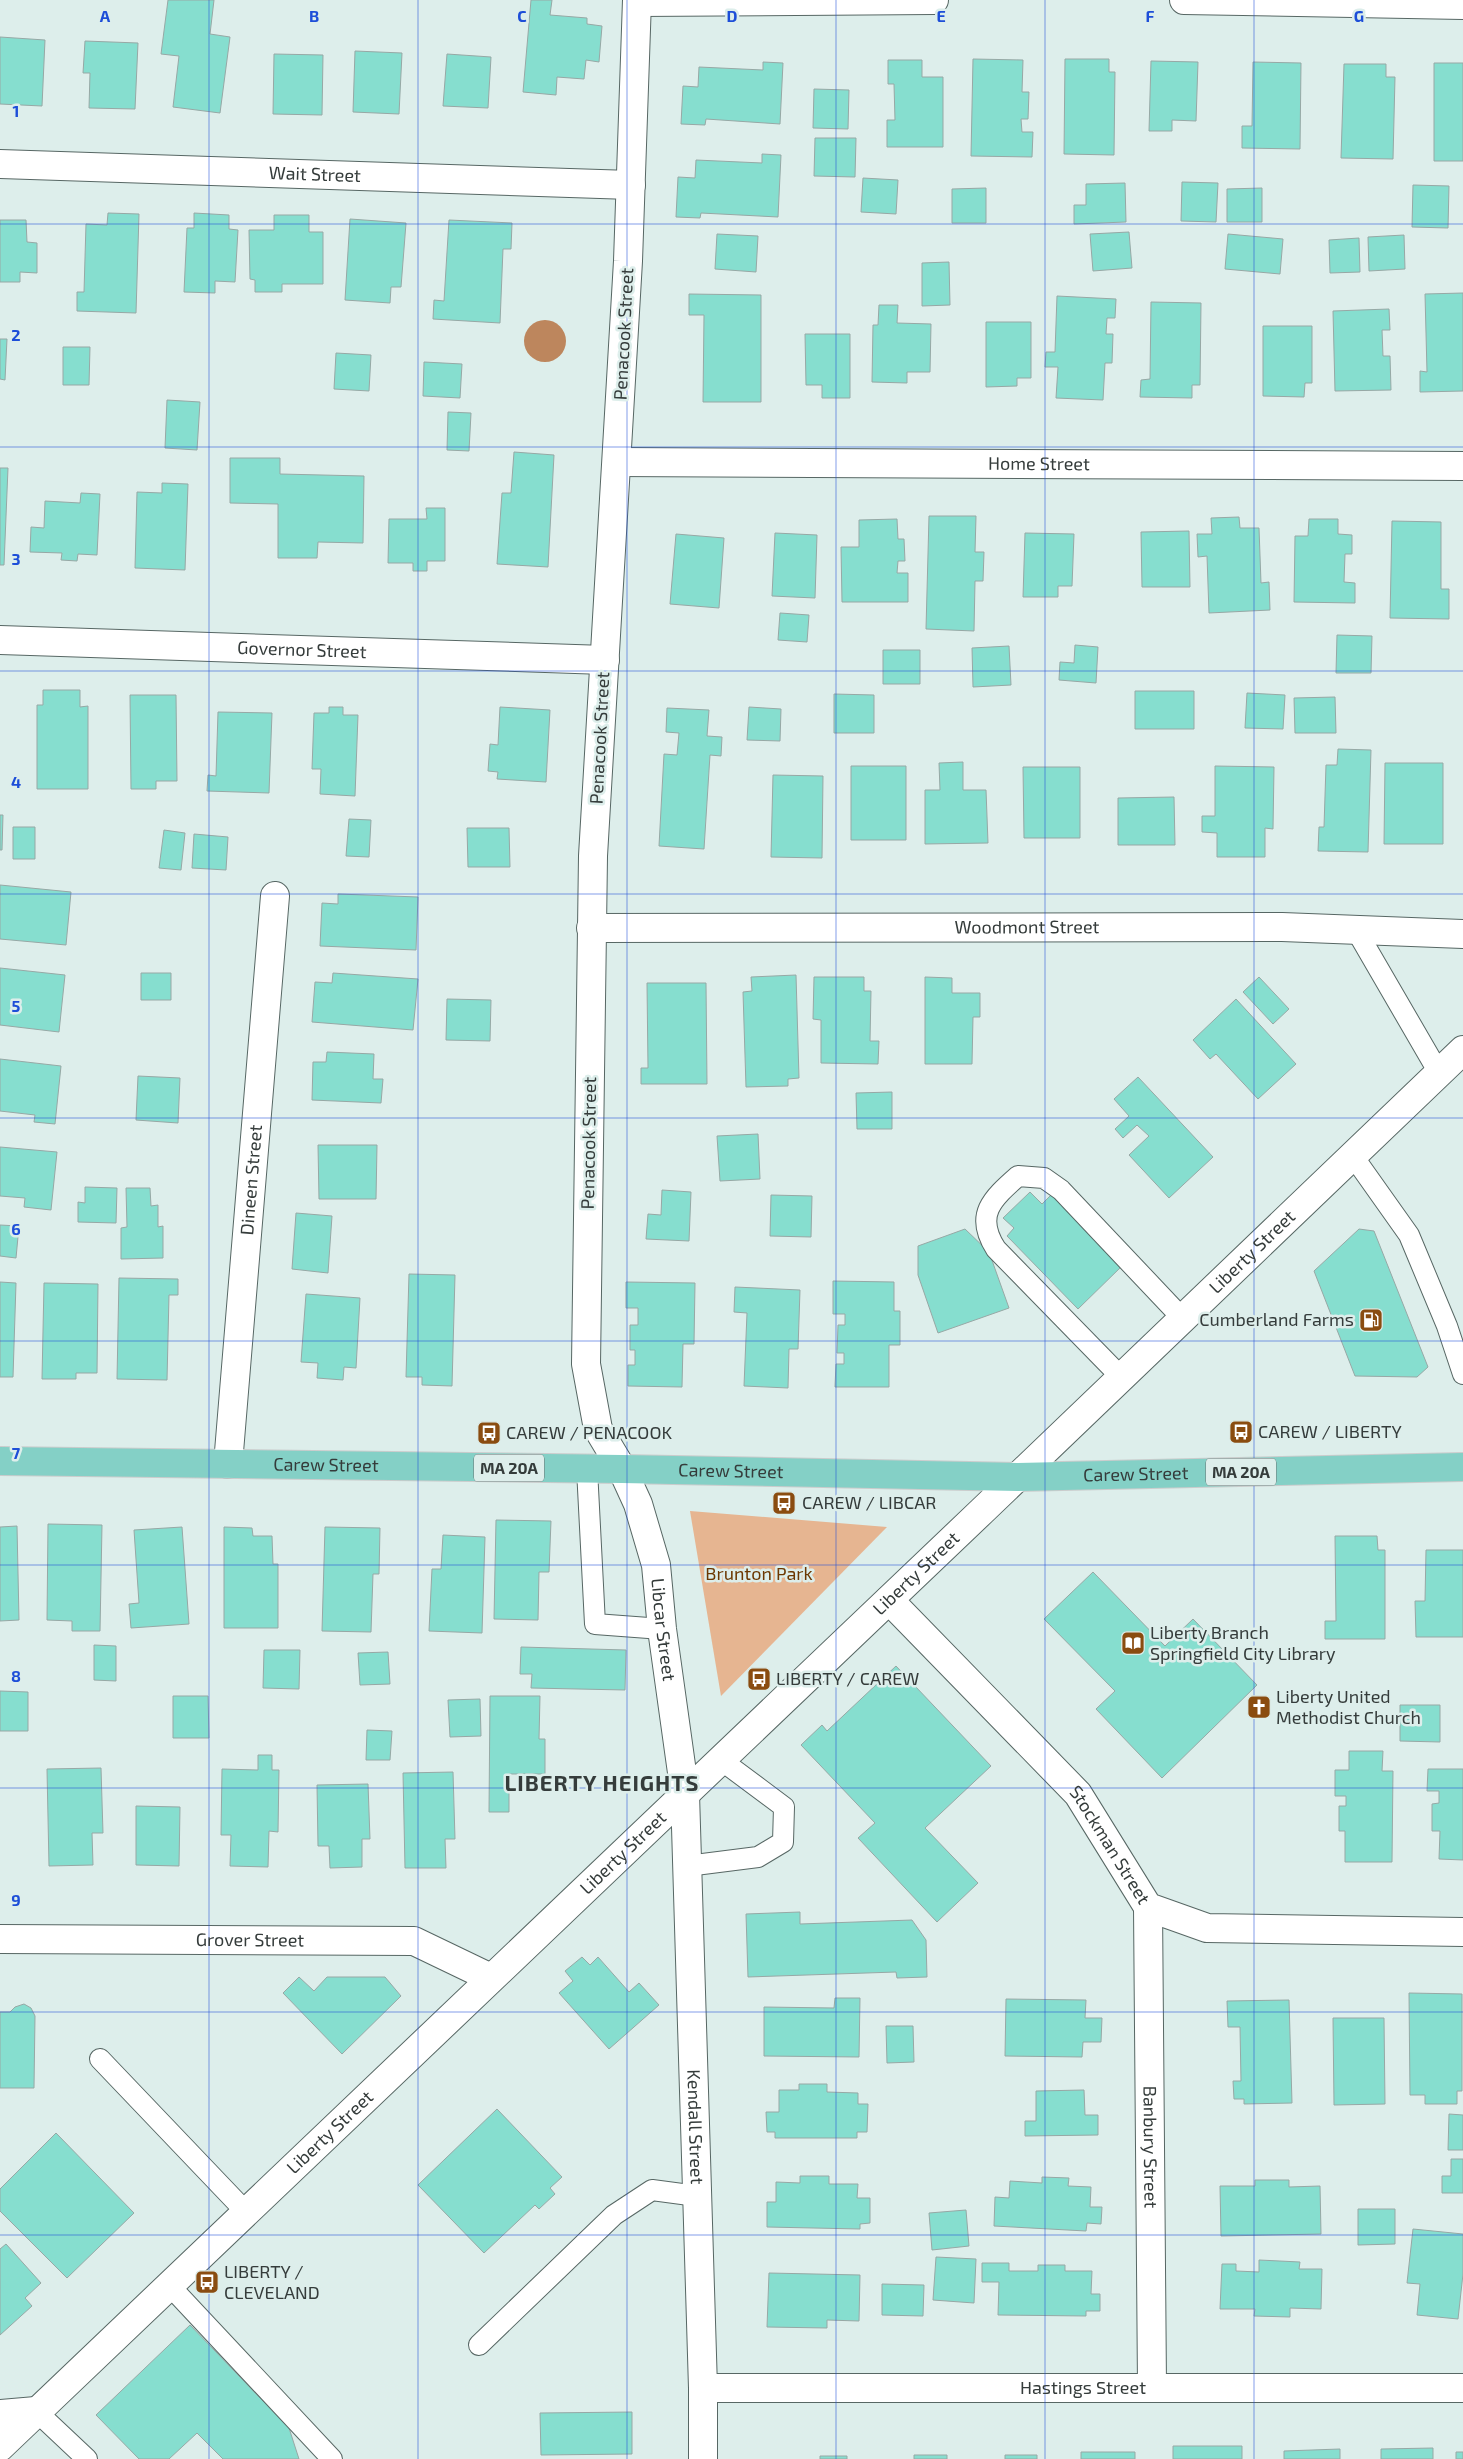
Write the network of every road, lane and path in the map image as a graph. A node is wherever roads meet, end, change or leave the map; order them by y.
1 (934, 0) edge
2 (1184, 0) edge
3 (637, 1) edge
4 (1463, 5) edge
5 (0, 164) edge
6 (631, 185) junction
7 (616, 462) junction
8 (1463, 466) edge
9 (0, 640) edge
10 (605, 660) junction
11 (275, 896) dead end
12 (591, 928) junction
13 (1356, 930) junction
14 (1463, 934) edge
15 (1463, 1050) edge
16 (1439, 1073) junction
17 (1352, 1156) junction
18 (1183, 1319) junction
19 (1463, 1374) edge
20 (1122, 1378) junction
21 (0, 1461) edge
22 (228, 1464) junction
23 (1463, 1467) edge
24 (586, 1469) junction
25 (622, 1469) junction
26 (1018, 1477) junction
27 (889, 1600) junction
28 (662, 1629) junction
29 (721, 1760) junction
30 (685, 1794) junction
31 (687, 1866) junction
32 (1148, 1907) junction
33 (1463, 1932) edge
34 (0, 1938) edge
35 (491, 1978) junction
36 (100, 2059) dead end
37 (697, 2196) junction
38 (246, 2212) junction
39 (169, 2285) junction
40 (478, 2345) dead end
41 (1152, 2386) junction
42 (702, 2388) junction
43 (1463, 2388) edge
44 (36, 2410) junction
45 (0, 2414) edge
46 (0, 2447) edge
47 (87, 2459) edge
48 (332, 2459) edge
49 (702, 2459) edge

1 - 3 street
2 - 4 street
3 - 6 street, Penacook Street
5 - 6 street, Wait Street
6 - 7 street, Penacook Street
7 - 8 street, Home Street
7 - 10 street, Penacook Street
9 - 10 street, Governor Street
10 - 12 street, Penacook Street
11 - 22 street, Dineen Street
12 - 13 street, Woodmont Street
12 - 25 street, Penacook Street
13 - 14 street, Woodmont Street
13 - 16 lane
15 - 16 street, Liberty Street
16 - 17 street, Liberty Street
17 - 18 street, Liberty Street
17 - 19 lane
18 - 20 street, Liberty Street
18 - 20 lane
20 - 26 street, Liberty Street
21 - 22 main road, Carew Street / MA 20A
22 - 24 main road, Carew Street / MA 20A
23 - 26 main road, Carew Street / MA 20A
24 - 25 main road, Carew Street / MA 20A
24 - 28 lane
25 - 26 main road, Carew Street / MA 20A
25 - 28 street, Libcar Street
26 - 27 street, Liberty Street
27 - 29 street, Liberty Street
27 - 32 street, Stockman Street
28 - 30 street, Libcar Street
29 - 30 street, Liberty Street
29 - 31 lane
30 - 31 street, Kendall Street
30 - 35 street, Liberty Street
31 - 37 street, Kendall Street
32 - 33 street, Stockman Street
32 - 41 street, Banbury Street
34 - 35 street, Grover Street
35 - 38 street, Liberty Street
36 - 38 lane
37 - 40 lane
37 - 42 street, Kendall Street
38 - 39 street, Liberty Street
39 - 44 street, Liberty Street
39 - 48 lane
41 - 42 street, Hastings Street
41 - 43 street, Hastings Street
42 - 49 street, Kendall Street
44 - 45 street
44 - 46 street, Liberty Street
44 - 47 lane

